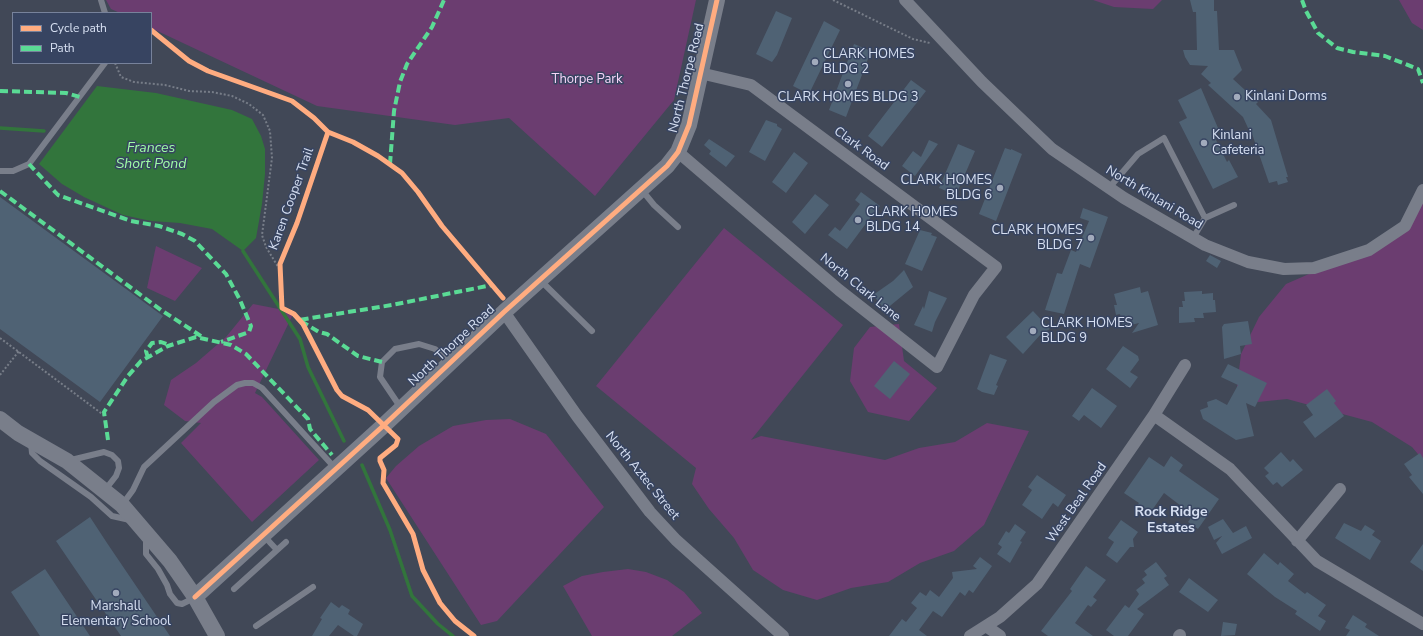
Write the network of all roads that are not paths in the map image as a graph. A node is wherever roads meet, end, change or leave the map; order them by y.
1 (101, 0) edge
2 (717, 0) edge
3 (905, 0) edge
4 (105, 12) edge
5 (104, 64) edge
6 (700, 73) junction
7 (678, 152) junction
8 (0, 171) edge
9 (1109, 188) junction
10 (642, 189) junction
11 (1423, 190) edge
12 (1234, 205) dead end
13 (1205, 218) junction
14 (678, 227) dead end
15 (1193, 238) junction
16 (996, 267) joint
17 (540, 280) junction
18 (504, 312) junction
19 (592, 331) dead end
20 (450, 363) junction
21 (1185, 365) dead end
22 (401, 408) junction
23 (1154, 415) junction
24 (0, 419) edge
25 (30, 439) junction
26 (67, 461) junction
27 (336, 469) junction
28 (1340, 489) dead end
29 (105, 490) junction
30 (122, 505) junction
31 (140, 527) junction
32 (263, 535) junction
33 (1297, 541) junction
34 (286, 542) dead end
35 (277, 550) junction
36 (314, 587) dead end
37 (234, 589) dead end
38 (195, 597) junction
39 (1423, 624) edge
40 (256, 626) dead end
41 (986, 626) junction
42 (217, 636) edge
43 (783, 636) edge
44 (970, 636) edge
45 (1000, 636) edge

1 - 4 lane
2 - 6 street, North Thorpe Road
3 - 9 street, North Kinlani Road
5 - 8 lane
6 - 7 street, North Thorpe Road
6 - 16 street, Clark Road
7 - 10 street, North Thorpe Road
7 - 16 street, North Clark Lane
9 - 13 lane
9 - 15 street, North Kinlani Road
10 - 14 lane
10 - 17 street, North Thorpe Road
11 - 15 street, North Kinlani Road
12 - 13 lane
13 - 15 lane
17 - 18 street, North Thorpe Road
17 - 19 lane
18 - 20 street, North Thorpe Road
18 - 43 street, North Aztec Street
20 - 22 street, North Thorpe Road
20 - 22 lane
21 - 23 street, West Beal Road
22 - 27 street, North Thorpe Road
23 - 33 street
23 - 41 street, West Beal Road
24 - 25 street
25 - 26 street
25 - 31 lane
26 - 29 street
26 - 29 lane
27 - 30 lane
27 - 32 street, North Thorpe Road
28 - 33 street
29 - 30 street
30 - 31 street
31 - 38 street
32 - 35 lane
32 - 38 street, North Thorpe Road
33 - 39 street
34 - 35 lane
35 - 37 lane
36 - 40 lane
38 - 42 street
41 - 44 street, West Beal Road
41 - 45 street

